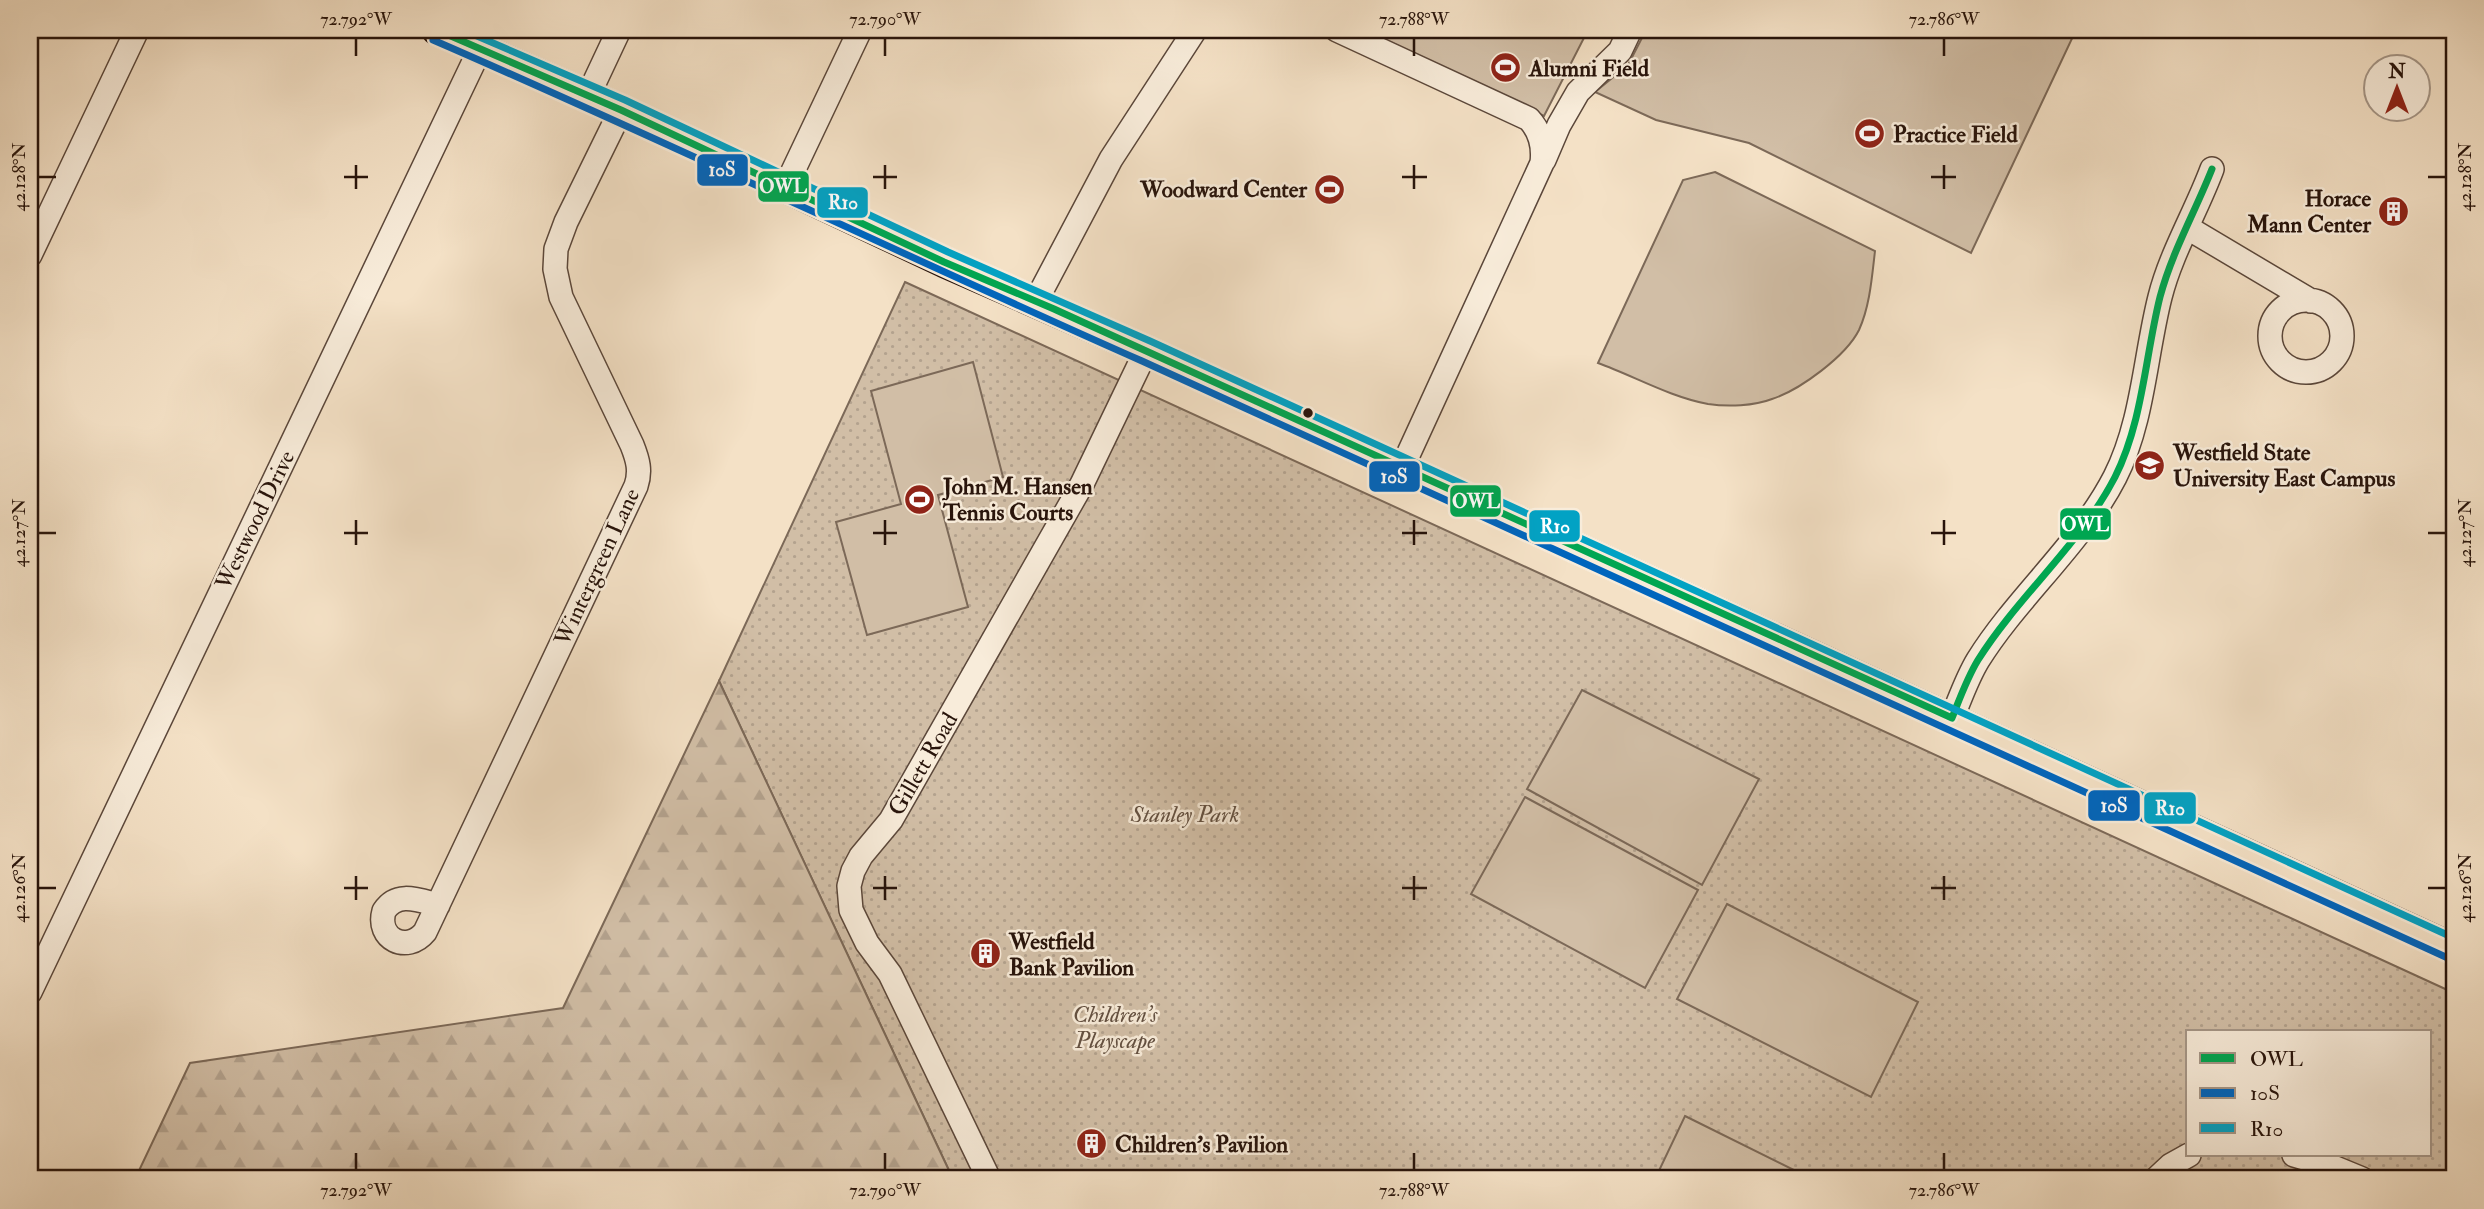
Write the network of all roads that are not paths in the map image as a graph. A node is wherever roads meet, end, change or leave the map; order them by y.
1 (137, 30) edge
2 (437, 30) edge
3 (619, 30) edge
4 (860, 30) edge
5 (1195, 30) edge
6 (1337, 30) edge
7 (1630, 30) edge
8 (480, 49) junction
9 (588, 96) junction
10 (621, 110) junction
11 (1542, 163) junction
12 (2212, 169) dead end
13 (785, 188) junction
14 (2188, 228) junction
15 (30, 255) edge
16 (2244, 261) junction
17 (1037, 301) junction
18 (2311, 301) junction
19 (2277, 316) junction
20 (1146, 351) junction
21 (1402, 468) junction
22 (1952, 718) junction
23 (438, 905) dead end
24 (2454, 949) edge
25 (30, 992) edge
26 (2187, 1156) edge
27 (2297, 1156) edge
28 (989, 1179) edge
29 (2156, 1179) edge
30 (2362, 1179) edge

1 - 15 street
2 - 8 main road
3 - 9 street
4 - 13 street
5 - 17 street
6 - 11 street
7 - 11 street
8 - 9 main road
8 - 25 street, Westwood Drive
9 - 10 main road
10 - 13 main road
10 - 23 street, Wintergreen Lane
11 - 21 street
12 - 14 street
13 - 17 main road
14 - 16 street
14 - 22 street
16 - 18 street
16 - 19 street
17 - 20 main road
18 - 19 street
18 - 19 street
20 - 21 main road
20 - 28 street, Gillett Road
21 - 22 main road
22 - 24 main road
26 - 29 street
27 - 30 street

